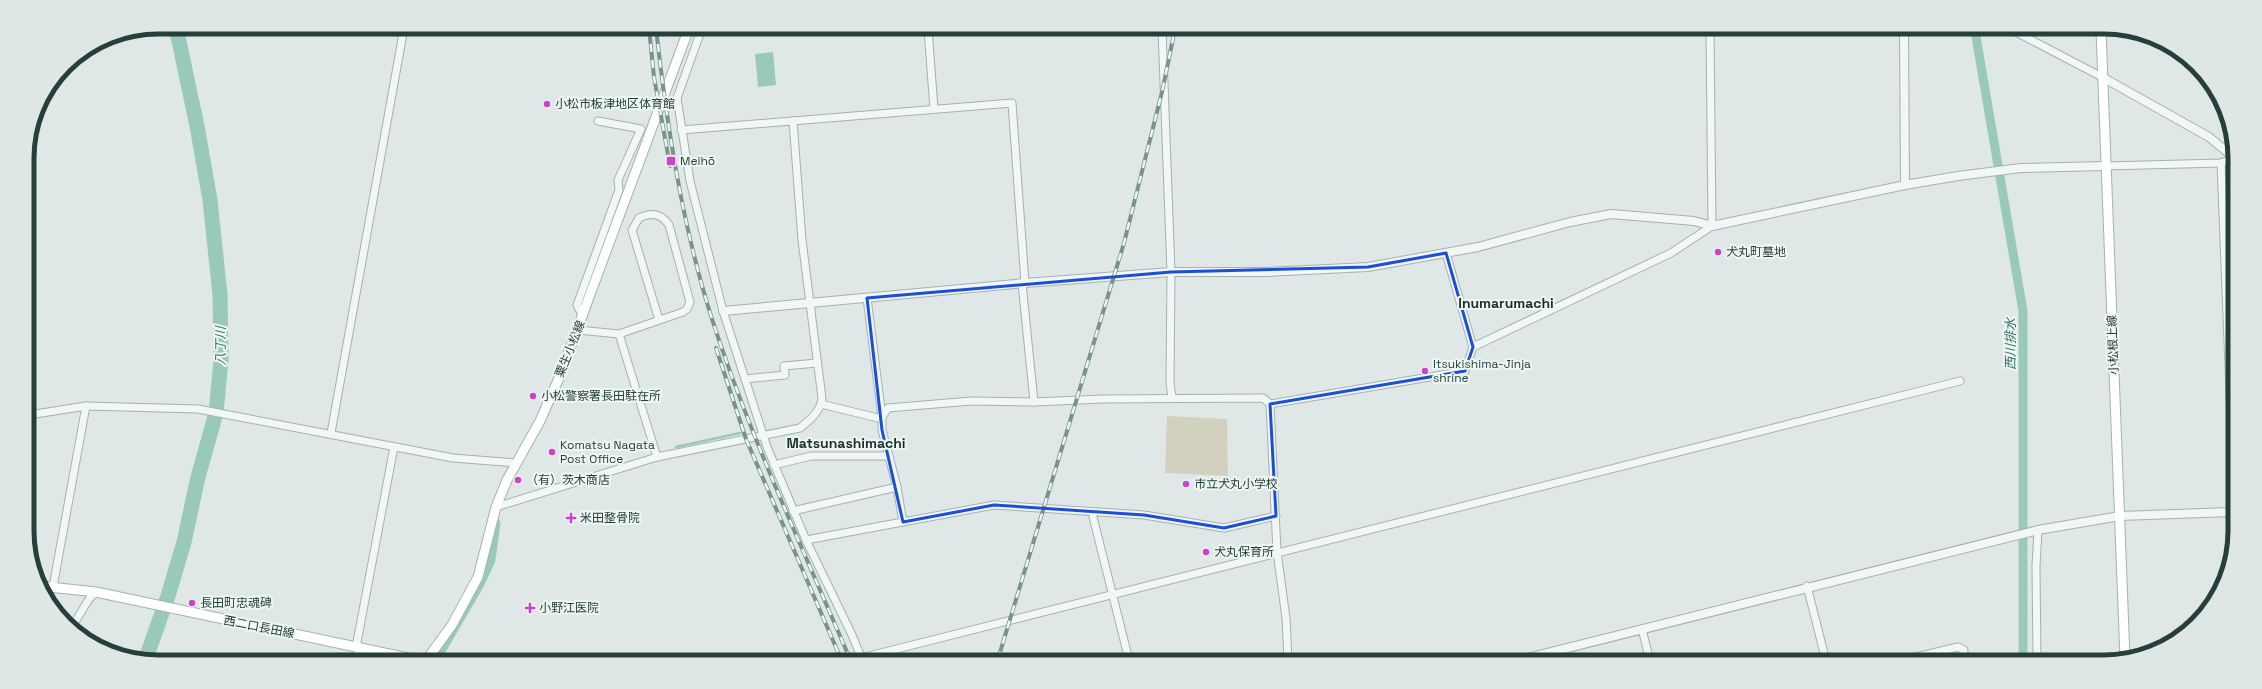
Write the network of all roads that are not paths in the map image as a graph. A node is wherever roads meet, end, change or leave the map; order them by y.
1 (403, 34) edge
2 (687, 34) edge
3 (700, 34) edge
4 (928, 34) edge
5 (1162, 34) edge
6 (1710, 34) edge
7 (1904, 34) edge
8 (2020, 34) edge
9 (2101, 34) edge
10 (2102, 77) junction
11 (934, 109) junction
12 (598, 121) dead end
13 (793, 121) junction
14 (681, 130) junction
15 (2228, 154) edge
16 (2228, 160) edge
17 (2221, 163) junction
18 (2106, 166) junction
19 (1906, 185) junction
20 (1712, 226) junction
21 (1446, 253) junction
22 (1171, 272) junction
23 (1024, 283) junction
24 (867, 298) junction
25 (809, 303) junction
26 (723, 312) junction
27 (583, 316) junction
28 (659, 320) junction
29 (578, 330) junction
30 (619, 334) junction
31 (2228, 342) edge
32 (1473, 347) junction
33 (817, 363) junction
34 (745, 379) junction
35 (1960, 381) dead end
36 (1172, 398) junction
37 (1034, 402) junction
38 (821, 404) junction
39 (1270, 404) junction
40 (86, 406) junction
41 (34, 414) edge
42 (882, 417) junction
43 (331, 433) junction
44 (764, 435) junction
45 (394, 447) junction
46 (889, 456) junction
47 (657, 458) junction
48 (516, 463) junction
49 (774, 464) junction
50 (897, 487) junction
51 (496, 507) junction
52 (793, 511) junction
53 (2228, 512) edge
54 (1276, 516) junction
55 (2120, 516) junction
56 (1092, 517) dead end
57 (903, 522) junction
58 (2034, 531) junction
59 (806, 540) junction
60 (1277, 552) junction
61 (1807, 586) junction
62 (48, 587) edge
63 (53, 587) junction
64 (96, 592) junction
65 (1111, 595) junction
66 (75, 623) edge
67 (1642, 629) junction
68 (359, 647) junction
69 (2125, 653) edge
70 (358, 655) edge
71 (395, 655) edge
72 (430, 655) edge
73 (860, 655) edge
74 (877, 655) edge
75 (1128, 655) edge
76 (1288, 655) edge
77 (1540, 655) edge
78 (1648, 655) edge
79 (1824, 655) edge
80 (1924, 655) edge
81 (1964, 655) edge
82 (2037, 655) edge

1 - 43 street
2 - 27 main road, 粟生小松線
3 - 14 street
4 - 11 street
5 - 22 street
6 - 20 street
7 - 19 street
8 - 10 street
9 - 10 main road, 小松根上線
10 - 15 street
10 - 18 main road, 小松根上線
11 - 13 street
11 - 23 street
12 - 27 street
13 - 14 street
13 - 25 street
14 - 26 street
16 - 17 street
17 - 18 street
17 - 31 street
18 - 19 street
18 - 55 main road, 小松根上線
19 - 20 street
20 - 21 street
20 - 32 street
21 - 22 street
21 - 32 street
22 - 23 street
22 - 36 street
23 - 24 street
23 - 37 street
24 - 25 street
24 - 42 street
25 - 26 street
25 - 33 street
26 - 34 street
27 - 29 main road, 粟生小松線
28 - 28 street
28 - 30 street
29 - 30 street
29 - 48 main road, 粟生小松線
30 - 47 street
32 - 39 street
33 - 34 street
33 - 38 street
34 - 44 street
35 - 60 street
36 - 37 street
36 - 39 street
37 - 42 street
38 - 42 street
38 - 44 street
39 - 54 street
40 - 41 street
40 - 43 street
40 - 63 street
42 - 46 street
43 - 45 street
44 - 47 street
44 - 49 street
45 - 48 street
45 - 68 street
46 - 49 street
46 - 50 street
47 - 51 street
48 - 51 main road, 粟生小松線
49 - 52 street
50 - 52 street
50 - 57 street
51 - 72 main road, 粟生小松線
52 - 59 street
53 - 55 street
54 - 57 street
54 - 60 street
55 - 58 street
55 - 69 main road, 小松根上線
56 - 65 street
57 - 59 street
58 - 61 street
58 - 82 street
59 - 73 street
60 - 65 street
60 - 76 street
61 - 67 street
61 - 79 street
62 - 63 main road, 西二口長田線
63 - 64 main road, 西二口長田線
64 - 66 street
64 - 68 main road, 西二口長田線
65 - 74 street
65 - 75 street
67 - 77 street
67 - 78 street
68 - 70 street
68 - 71 main road, 西二口長田線
80 - 81 street

